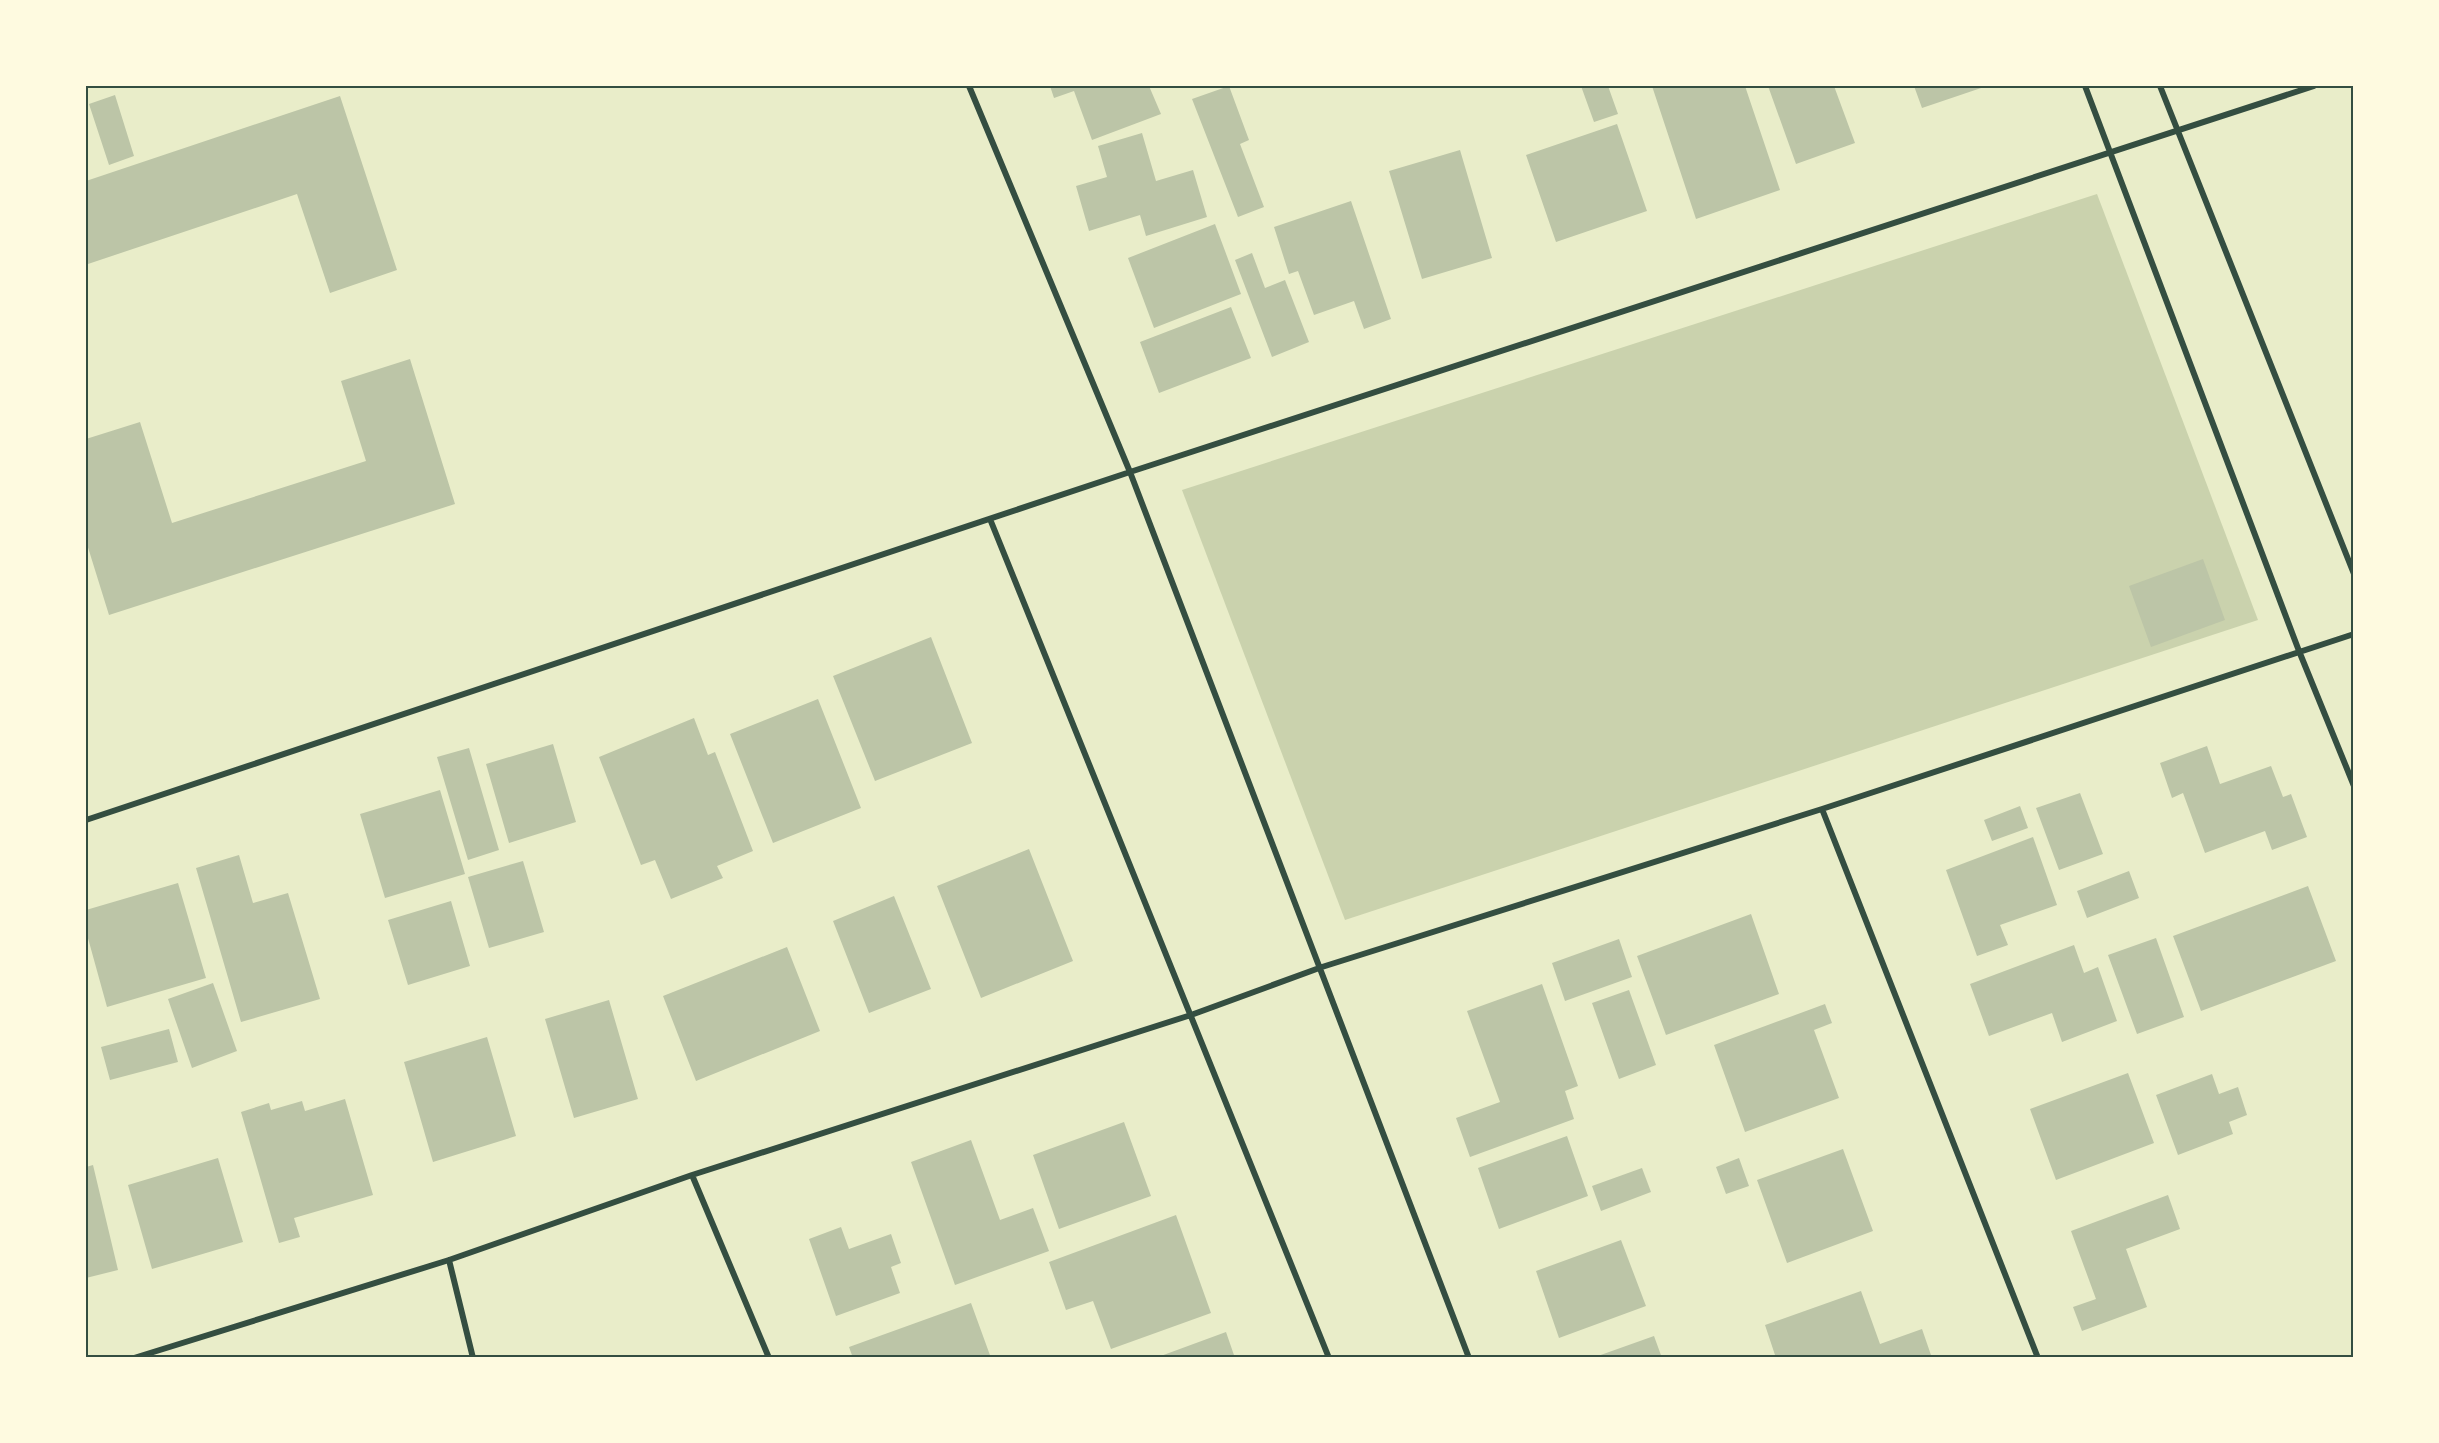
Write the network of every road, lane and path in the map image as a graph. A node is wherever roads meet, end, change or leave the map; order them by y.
1 (969, 86) edge
2 (2085, 86) edge
3 (2160, 86) edge
4 (2314, 86) edge
5 (2177, 131) junction
6 (2111, 153) junction
7 (1131, 472) junction
8 (990, 519) junction
9 (2354, 574) edge
10 (2354, 634) edge
11 (2299, 651) junction
12 (2354, 786) edge
13 (1822, 809) junction
14 (86, 820) edge
15 (1322, 967) junction
16 (1191, 1015) junction
17 (692, 1175) junction
18 (449, 1260) junction
19 (134, 1358) edge
20 (473, 1358) edge
21 (769, 1358) edge
22 (1329, 1358) edge
23 (1469, 1358) edge
24 (2038, 1358) edge

1 - 7 street
2 - 6 street
3 - 5 street
4 - 5 street
5 - 6 street
5 - 9 street
6 - 7 street
6 - 11 street
7 - 8 street
7 - 15 street
8 - 14 street
8 - 16 street
10 - 11 street
11 - 12 street
11 - 13 street
13 - 15 street
13 - 24 street
15 - 16 street
15 - 23 street
16 - 17 street
16 - 22 street
17 - 18 street
17 - 21 street
18 - 19 street
18 - 20 street

